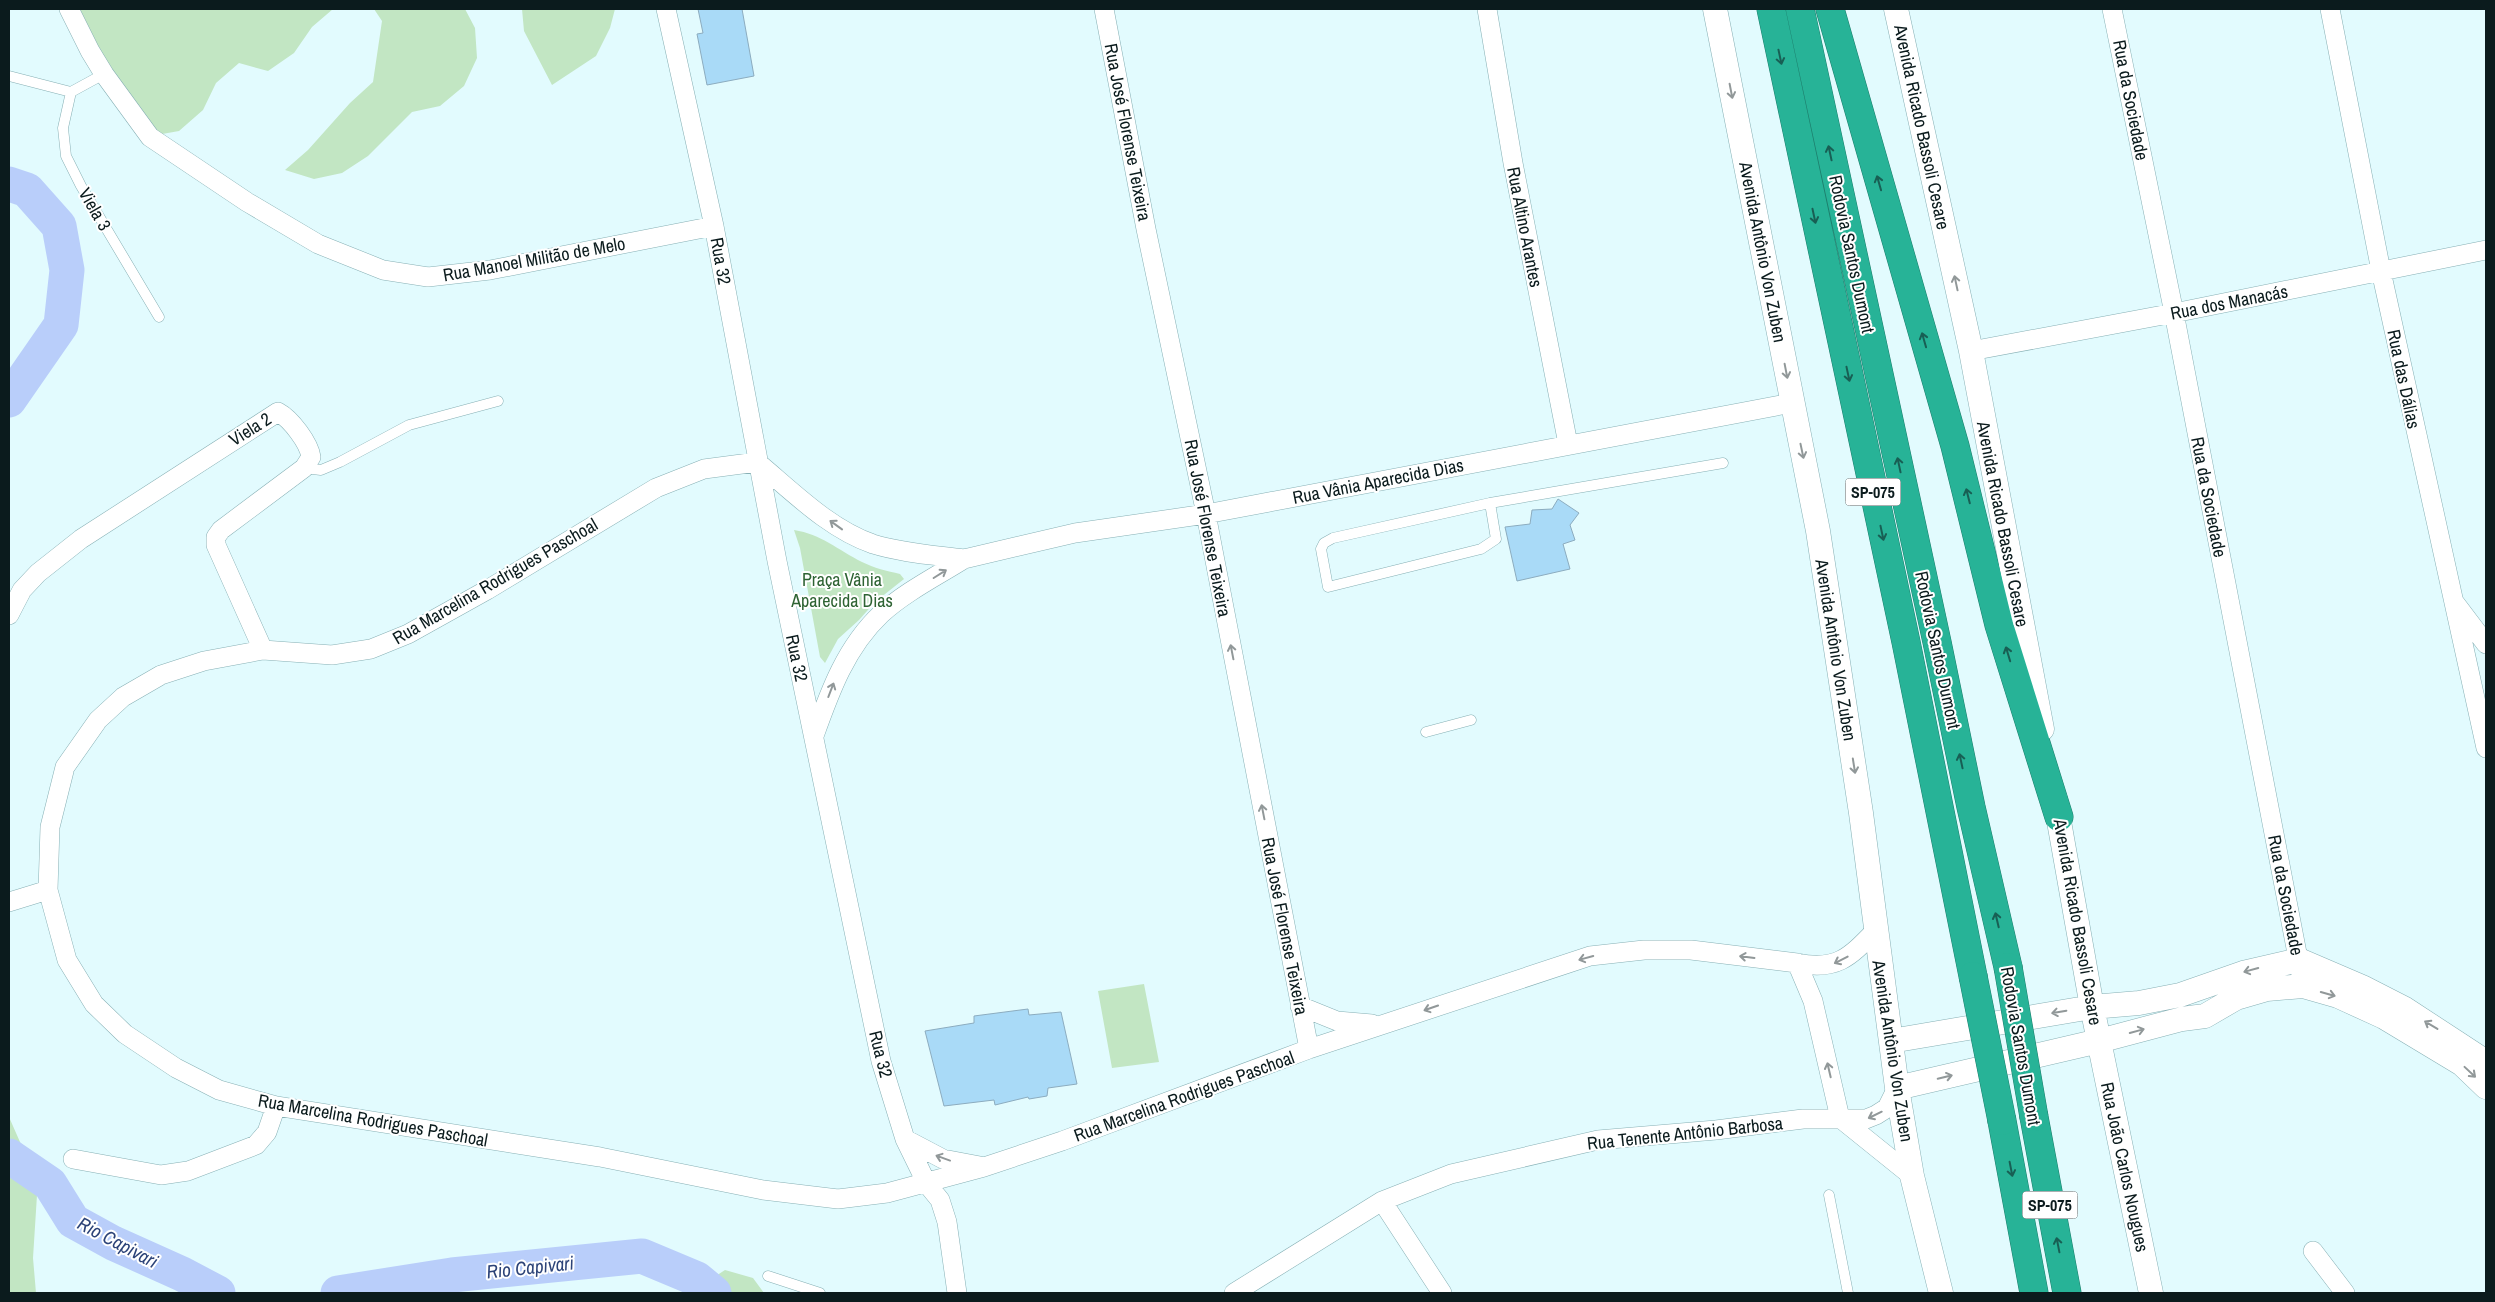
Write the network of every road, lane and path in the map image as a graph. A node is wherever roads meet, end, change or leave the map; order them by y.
1 (70, 9) edge
2 (666, 9) edge
3 (1104, 9) edge
4 (1486, 9) edge
5 (1715, 9) edge
6 (1771, 9) edge
7 (1800, 9) edge
8 (1830, 9) edge
9 (1896, 9) edge
10 (2112, 9) edge
11 (2330, 9) edge
12 (104, 74) junction
13 (9, 76) edge
14 (71, 92) junction
15 (714, 226) junction
16 (2486, 250) edge
17 (2381, 271) junction
18 (2174, 313) junction
19 (159, 317) dead end
20 (1970, 351) junction
21 (498, 401) dead end
22 (1792, 403) junction
23 (1568, 444) junction
24 (757, 462) junction
25 (1723, 462) dead end
26 (304, 468) junction
27 (1490, 503) junction
28 (1206, 514) junction
29 (964, 559) junction
30 (2452, 598) junction
31 (9, 615) edge
32 (2486, 644) edge
33 (263, 650) junction
34 (1471, 720) dead end
35 (1426, 732) dead end
36 (814, 736) junction
37 (2486, 748) edge
38 (2059, 817) junction
39 (48, 890) junction
40 (9, 902) edge
41 (1875, 931) junction
42 (2299, 960) junction
43 (1797, 963) junction
44 (2303, 986) junction
45 (1300, 1006) junction
46 (2092, 1007) junction
47 (1383, 1024) junction
48 (1890, 1041) junction
49 (2099, 1041) junction
50 (1309, 1049) junction
51 (2486, 1062) edge
52 (2486, 1087) edge
53 (1897, 1088) junction
54 (276, 1106) junction
55 (1840, 1118) junction
56 (905, 1139) junction
57 (73, 1159) dead end
58 (984, 1167) junction
59 (1912, 1176) junction
60 (927, 1184) junction
61 (1829, 1195) dead end
62 (1382, 1201) junction
63 (2313, 1251) dead end
64 (768, 1276) dead end
65 (820, 1293) edge
66 (957, 1293) edge
67 (1234, 1293) edge
68 (1442, 1293) edge
69 (1848, 1293) edge
70 (1941, 1293) edge
71 (2034, 1293) edge
72 (2067, 1293) edge
73 (2151, 1293) edge
74 (2345, 1293) edge

1 - 12 street, Rua Manoel Militão de Melo
2 - 15 street, Rua 32
3 - 28 street, Rua José Florense Teixeira
4 - 23 street, Rua Altino Arantes
5 -> 22 street, Avenida Antônio Von Zuben
6 -> 71 highway, Rodovia Santos Dumont / SP-075, bridge
72 -> 7 highway, Rodovia Santos Dumont / SP-075, bridge
38 -> 8 highway
20 -> 9 street, Avenida Ricado Bassoli Cesare
10 - 18 street, Rua da Sociedade
11 - 17 street, Rua das Dálias
12 - 14 lane
12 - 15 street, Rua Manoel Militão de Melo
13 - 14 lane
14 - 19 lane, Viela 3
15 - 24 street, Rua 32
16 - 17 street, Rua dos Manacás
17 - 18 street, Rua dos Manacás
17 - 30 street, Rua das Dálias
18 - 20 street, Rua dos Manacás
18 - 42 street, Rua da Sociedade
20 - 38 street, Avenida Ricado Bassoli Cesare
21 - 26 lane
22 - 23 street, Rua Vânia Aparecida Dias
22 -> 41 street, Avenida Antônio Von Zuben
23 - 28 street, Rua Vânia Aparecida Dias
29 -> 24 street, Rua Vânia Aparecida Dias
24 - 33 street, Rua Marcelina Rodrigues Paschoal
24 - 36 street, Rua 32
25 - 27 lane
26 - 31 street, Viela 2
26 - 33 street
27 - 27 lane
28 - 29 street, Rua Vânia Aparecida Dias
45 -> 28 street, Rua José Florense Teixeira
36 -> 29 street, Rua Vânia Aparecida Dias
30 - 32 street
30 - 37 street, Rua das Dálias
33 - 39 street, Rua Marcelina Rodrigues Paschoal
34 - 35 lane
36 - 56 street, Rua 32
38 - 46 street, Avenida Ricado Bassoli Cesare
39 - 40 street
39 - 54 street, Rua Marcelina Rodrigues Paschoal
41 -> 43 street, Rua Marcelina Rodrigues Paschoal
41 - 48 street, Avenida Antônio Von Zuben
42 - 44 street, Rua da Sociedade
42 -> 46 street
51 -> 42 street
43 -> 47 street, Rua Marcelina Rodrigues Paschoal
55 -> 43 street
49 -> 44 street
44 -> 52 street
45 - 47 street, Rua Marcelina Rodrigues Paschoal
45 - 50 street, Rua José Florense Teixeira
46 -> 48 street
46 - 49 street, Avenida Ricado Bassoli Cesare
47 - 50 street, Rua Marcelina Rodrigues Paschoal
48 - 53 street, Avenida Antônio Von Zuben
53 -> 49 street
49 - 73 street, Rua João Carlos Nougues
50 - 58 street, Rua Marcelina Rodrigues Paschoal
53 -> 55 street, Rua Tenente Antônio Barbosa
53 - 59 street, Avenida Antônio Von Zuben
54 - 57 street
54 - 60 street, Rua Marcelina Rodrigues Paschoal
55 - 59 street
55 - 62 street, Rua Tenente Antônio Barbosa
58 -> 56 street, Rua Marcelina Rodrigues Paschoal
56 - 60 street, Rua 32
58 - 60 street, Rua Marcelina Rodrigues Paschoal
59 - 70 street, Avenida Antônio Von Zuben
60 - 66 street, Rua 32
61 - 69 lane
62 - 67 street, Rua Tenente Antônio Barbosa
62 - 68 street
63 - 74 street
64 - 65 lane

